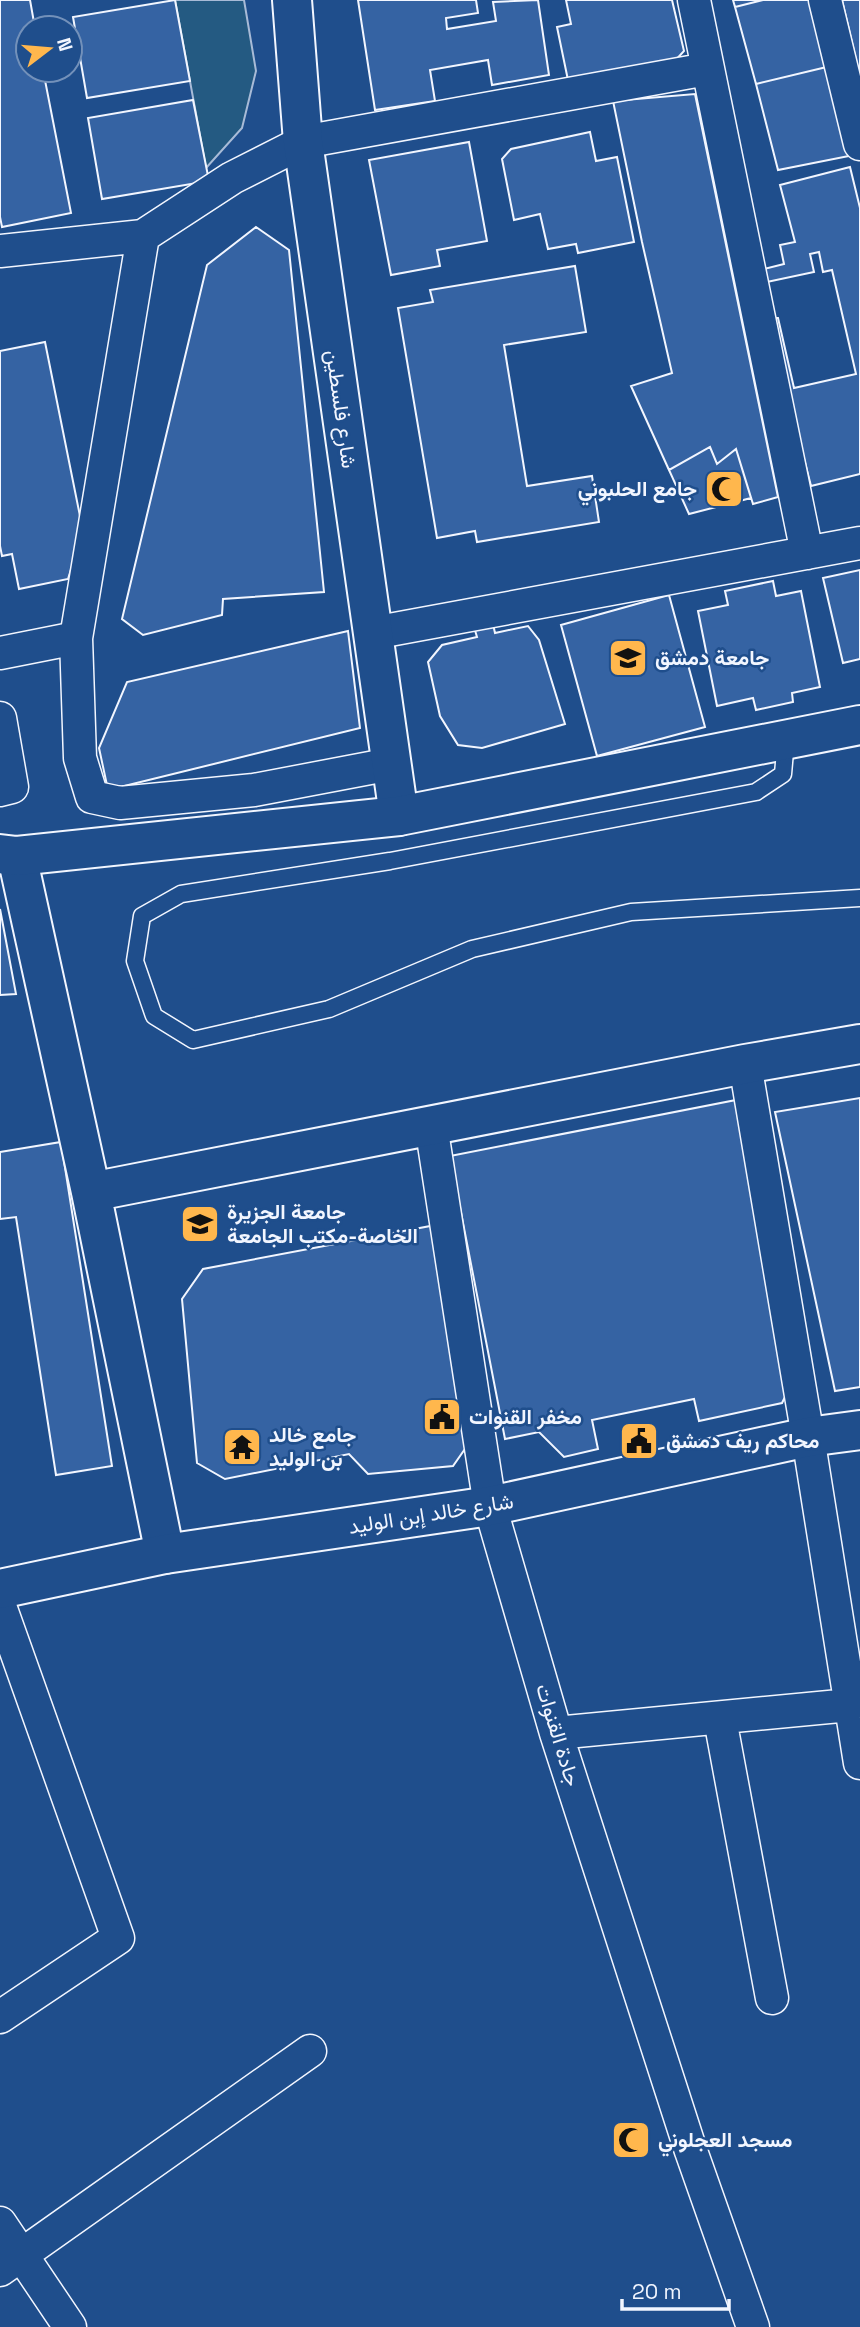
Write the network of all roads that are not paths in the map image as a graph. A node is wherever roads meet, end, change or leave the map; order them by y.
1 (292, 0) edge
2 (694, 0) edge
3 (825, 0) edge
4 (707, 69) junction
5 (303, 142) junction
6 (860, 144) edge
7 (143, 236) junction
8 (0, 251) edge
9 (860, 543) edge
10 (807, 553) junction
11 (373, 634) junction
12 (76, 638) junction
13 (0, 653) edge
14 (0, 718) edge
15 (860, 725) edge
16 (786, 740) junction
17 (391, 764) junction
18 (0, 790) edge
19 (399, 816) junction
20 (9, 855) edge
21 (860, 898) edge
22 (860, 1044) edge
23 (745, 1064) junction
24 (431, 1125) junction
25 (91, 1192) junction
26 (860, 1430) edge
27 (808, 1437) junction
28 (490, 1506) junction
29 (165, 1554) junction
30 (0, 1589) edge
31 (0, 1606) edge
32 (850, 1705) junction
33 (720, 1719) junction
34 (556, 1733) junction
35 (860, 1763) edge
36 (772, 1998) dead end
37 (0, 2017) edge
38 (310, 2051) dead end
39 (0, 2223) edge
40 (11, 2264) edge
41 (70, 2327) edge
42 (753, 2327) edge

1 - 5 main road, شارع فلسطين
2 - 4 street
3 - 6 street
4 - 5 street
4 - 10 street
5 - 7 street
5 - 11 main road, شارع فلسطين
7 - 8 street
7 - 12 street
9 - 10 street
10 - 11 street
11 - 17 main road, شارع فلسطين
12 - 13 street
12 - 17 street
14 - 18 street
15 - 16 main road
16 - 19 main road
16 - 21 lane
17 - 19 main road, شارع فلسطين
19 - 20 main road
20 - 25 main road
22 - 23 main road
23 - 24 main road
23 - 27 street
24 - 25 main road
24 - 28 street, جادة القنوات
25 - 29 main road
26 - 27 main road, شارع خالد إبن الوليد
27 - 28 main road, شارع خالد إبن الوليد
27 - 32 street
28 - 29 main road, شارع خالد إبن الوليد
28 - 34 street, جادة القنوات
29 - 30 main road, شارع خالد إبن الوليد
31 - 37 street
32 - 33 street
32 - 35 street
33 - 34 street
33 - 36 street
34 - 42 street, جادة القنوات
38 - 40 street
39 - 40 street
40 - 41 street

